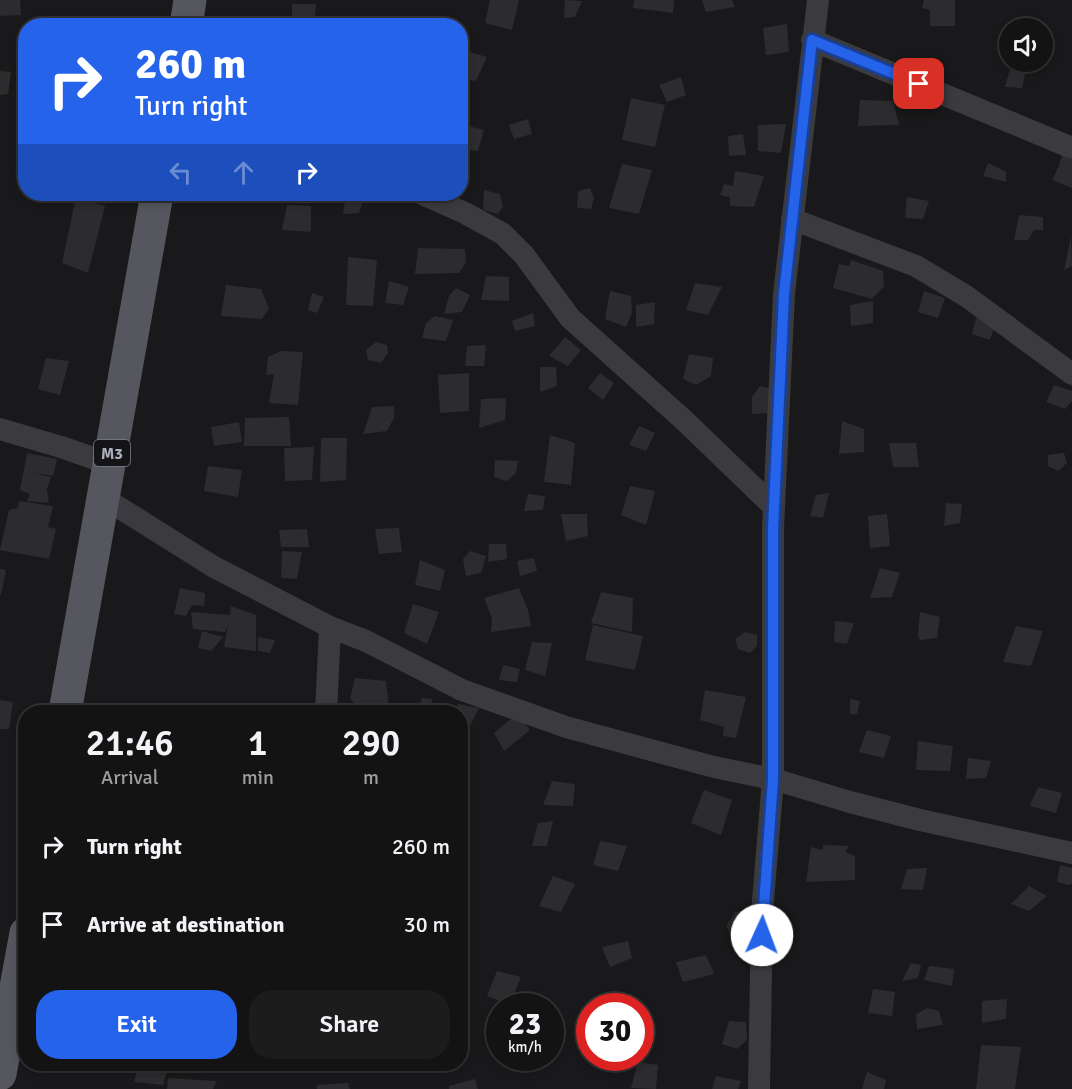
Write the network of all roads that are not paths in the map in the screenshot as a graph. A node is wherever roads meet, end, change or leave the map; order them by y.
1 (190, 0) edge
2 (818, 0) edge
3 (187, 18) edge
4 (812, 40) junction
5 (1070, 147) dead end
6 (156, 201) edge
7 (438, 201) edge
8 (792, 219) junction
9 (1072, 374) edge
10 (0, 429) edge
11 (110, 464) junction
12 (104, 498) junction
13 (774, 507) junction
14 (330, 627) junction
15 (66, 705) edge
16 (326, 705) edge
17 (773, 779) junction
18 (1072, 853) edge
19 (18, 1010) edge
20 (0, 1074) edge
21 (759, 1089) edge

1 - 3 main road
2 - 4 street
4 - 5 street
4 - 8 street
6 - 11 main road, M3
7 - 13 street
8 - 9 street
8 - 13 street
10 - 11 street
11 - 12 main road, M3
12 - 14 street
12 - 15 main road, M3
13 - 17 street
14 - 16 street
14 - 17 street
17 - 18 street
17 - 21 street
19 - 20 main road

